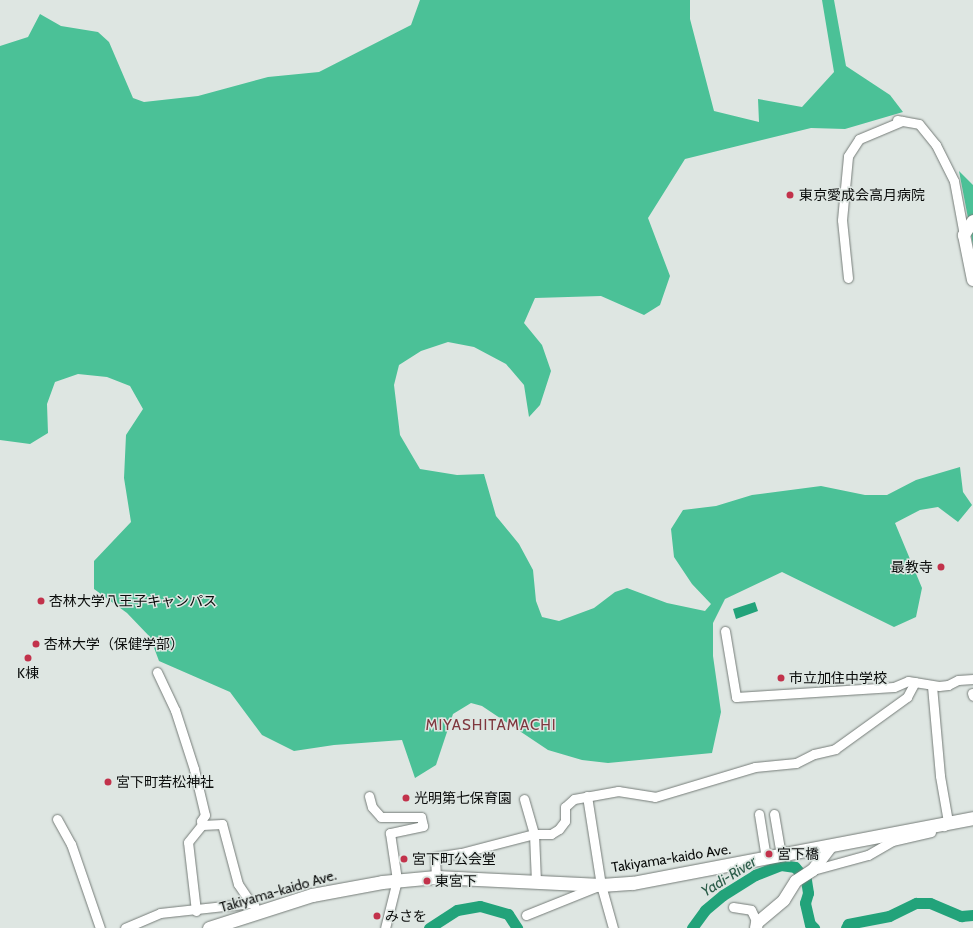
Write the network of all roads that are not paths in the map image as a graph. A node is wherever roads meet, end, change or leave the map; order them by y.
1 (973, 221) edge
2 (964, 235) junction
3 (848, 278) dead end
4 (973, 280) edge
5 (725, 631) dead end
6 (157, 672) dead end
7 (973, 679) edge
8 (915, 682) junction
9 (932, 686) junction
10 (369, 796) dead end
11 (587, 796) junction
12 (524, 799) dead end
13 (759, 814) dead end
14 (774, 814) dead end
15 (973, 818) edge
16 (57, 819) dead end
17 (948, 822) junction
18 (202, 826) junction
19 (534, 834) junction
20 (831, 846) junction
21 (781, 855) junction
22 (766, 858) junction
23 (806, 874) junction
24 (436, 877) junction
25 (397, 880) junction
26 (536, 882) junction
27 (601, 885) junction
28 (256, 906) junction
29 (733, 907) dead end
30 (196, 911) junction
31 (526, 915) dead end
32 (756, 926) edge
33 (100, 928) edge
34 (126, 928) edge
35 (208, 928) edge
36 (385, 928) edge
37 (613, 928) edge

1 - 2 main road
2 - 3 street
2 - 4 main road
5 - 8 street
6 - 18 street
7 - 9 street
8 - 9 street
8 - 11 street
9 - 17 street
10 - 25 street
11 - 19 street
11 - 27 street
12 - 19 street
13 - 22 street
14 - 21 street
15 - 17 highway, Takiyama-kaido Ave.
16 - 33 street
17 - 20 highway, Takiyama-kaido Ave.
17 - 23 street
18 - 28 street
18 - 30 street
19 - 24 street
19 - 26 street
20 - 21 highway, Takiyama-kaido Ave.
20 - 23 main road
21 - 22 highway, Takiyama-kaido Ave.
22 - 27 highway, Takiyama-kaido Ave.
23 - 32 main road
24 - 25 highway, Takiyama-kaido Ave.
24 - 26 highway, Takiyama-kaido Ave.
25 - 28 highway, Takiyama-kaido Ave.
25 - 36 street
26 - 27 highway, Takiyama-kaido Ave.
27 - 31 street
27 - 37 street
28 - 30 street
28 - 35 highway, Takiyama-kaido Ave.
29 - 32 street
30 - 34 street

